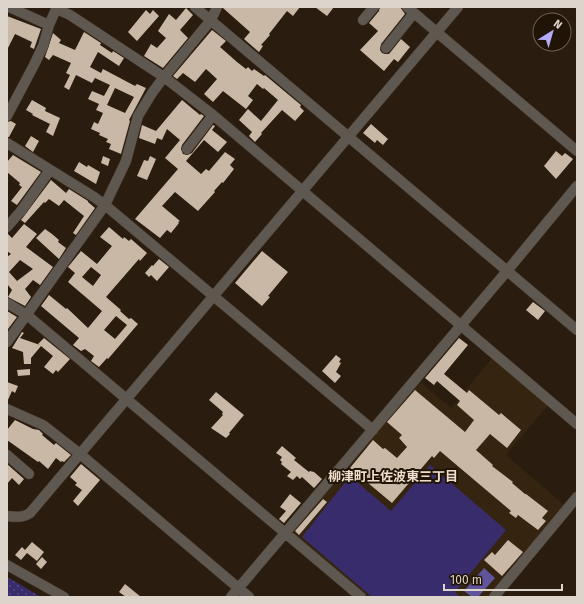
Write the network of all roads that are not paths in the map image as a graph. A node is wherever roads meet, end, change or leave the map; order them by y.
1 (9, 7) edge
2 (195, 7) edge
3 (216, 7) edge
4 (374, 7) edge
5 (458, 7) edge
6 (57, 8) edge
7 (410, 10) edge
8 (211, 20) junction
9 (364, 20) dead end
10 (49, 25) junction
11 (437, 32) junction
12 (386, 48) dead end
13 (164, 77) junction
14 (213, 115) junction
15 (7, 116) edge
16 (348, 136) junction
17 (7, 143) edge
18 (187, 148) dead end
19 (577, 151) edge
20 (50, 170) junction
21 (577, 186) edge
22 (302, 191) junction
23 (105, 205) junction
24 (7, 227) edge
25 (507, 271) junction
26 (213, 297) junction
27 (7, 304) edge
28 (27, 315) junction
29 (461, 326) junction
30 (577, 330) edge
31 (7, 342) edge
32 (126, 400) junction
33 (7, 409) edge
34 (577, 424) edge
35 (373, 430) junction
36 (80, 454) junction
37 (7, 455) edge
38 (29, 474) dead end
39 (577, 497) edge
40 (7, 516) edge
41 (285, 533) junction
42 (7, 565) edge
43 (238, 588) junction
44 (64, 597) edge
45 (231, 597) edge
46 (249, 597) edge
47 (361, 597) edge
48 (494, 597) edge

1 - 10 street
2 - 8 street
3 - 8 street
4 - 9 street
5 - 11 street
6 - 10 street
6 - 13 street
7 - 11 street
7 - 12 street
8 - 13 street
8 - 16 street
10 - 15 street
11 - 16 street
11 - 19 street
13 - 14 street
13 - 23 street
14 - 18 street
14 - 22 street
16 - 22 street
16 - 25 street
17 - 20 street
20 - 23 street
20 - 24 street
21 - 25 street
22 - 26 street
22 - 29 street
23 - 26 street
23 - 28 street
25 - 29 street
25 - 30 street
26 - 32 street
26 - 35 street
27 - 28 street
28 - 31 street
28 - 32 street
29 - 34 street
29 - 35 street
32 - 36 street
32 - 41 street
33 - 36 street
35 - 41 street
36 - 40 street
36 - 43 street
37 - 38 street
39 - 48 street
41 - 43 street
41 - 47 street
42 - 44 street
43 - 45 street
43 - 46 street

